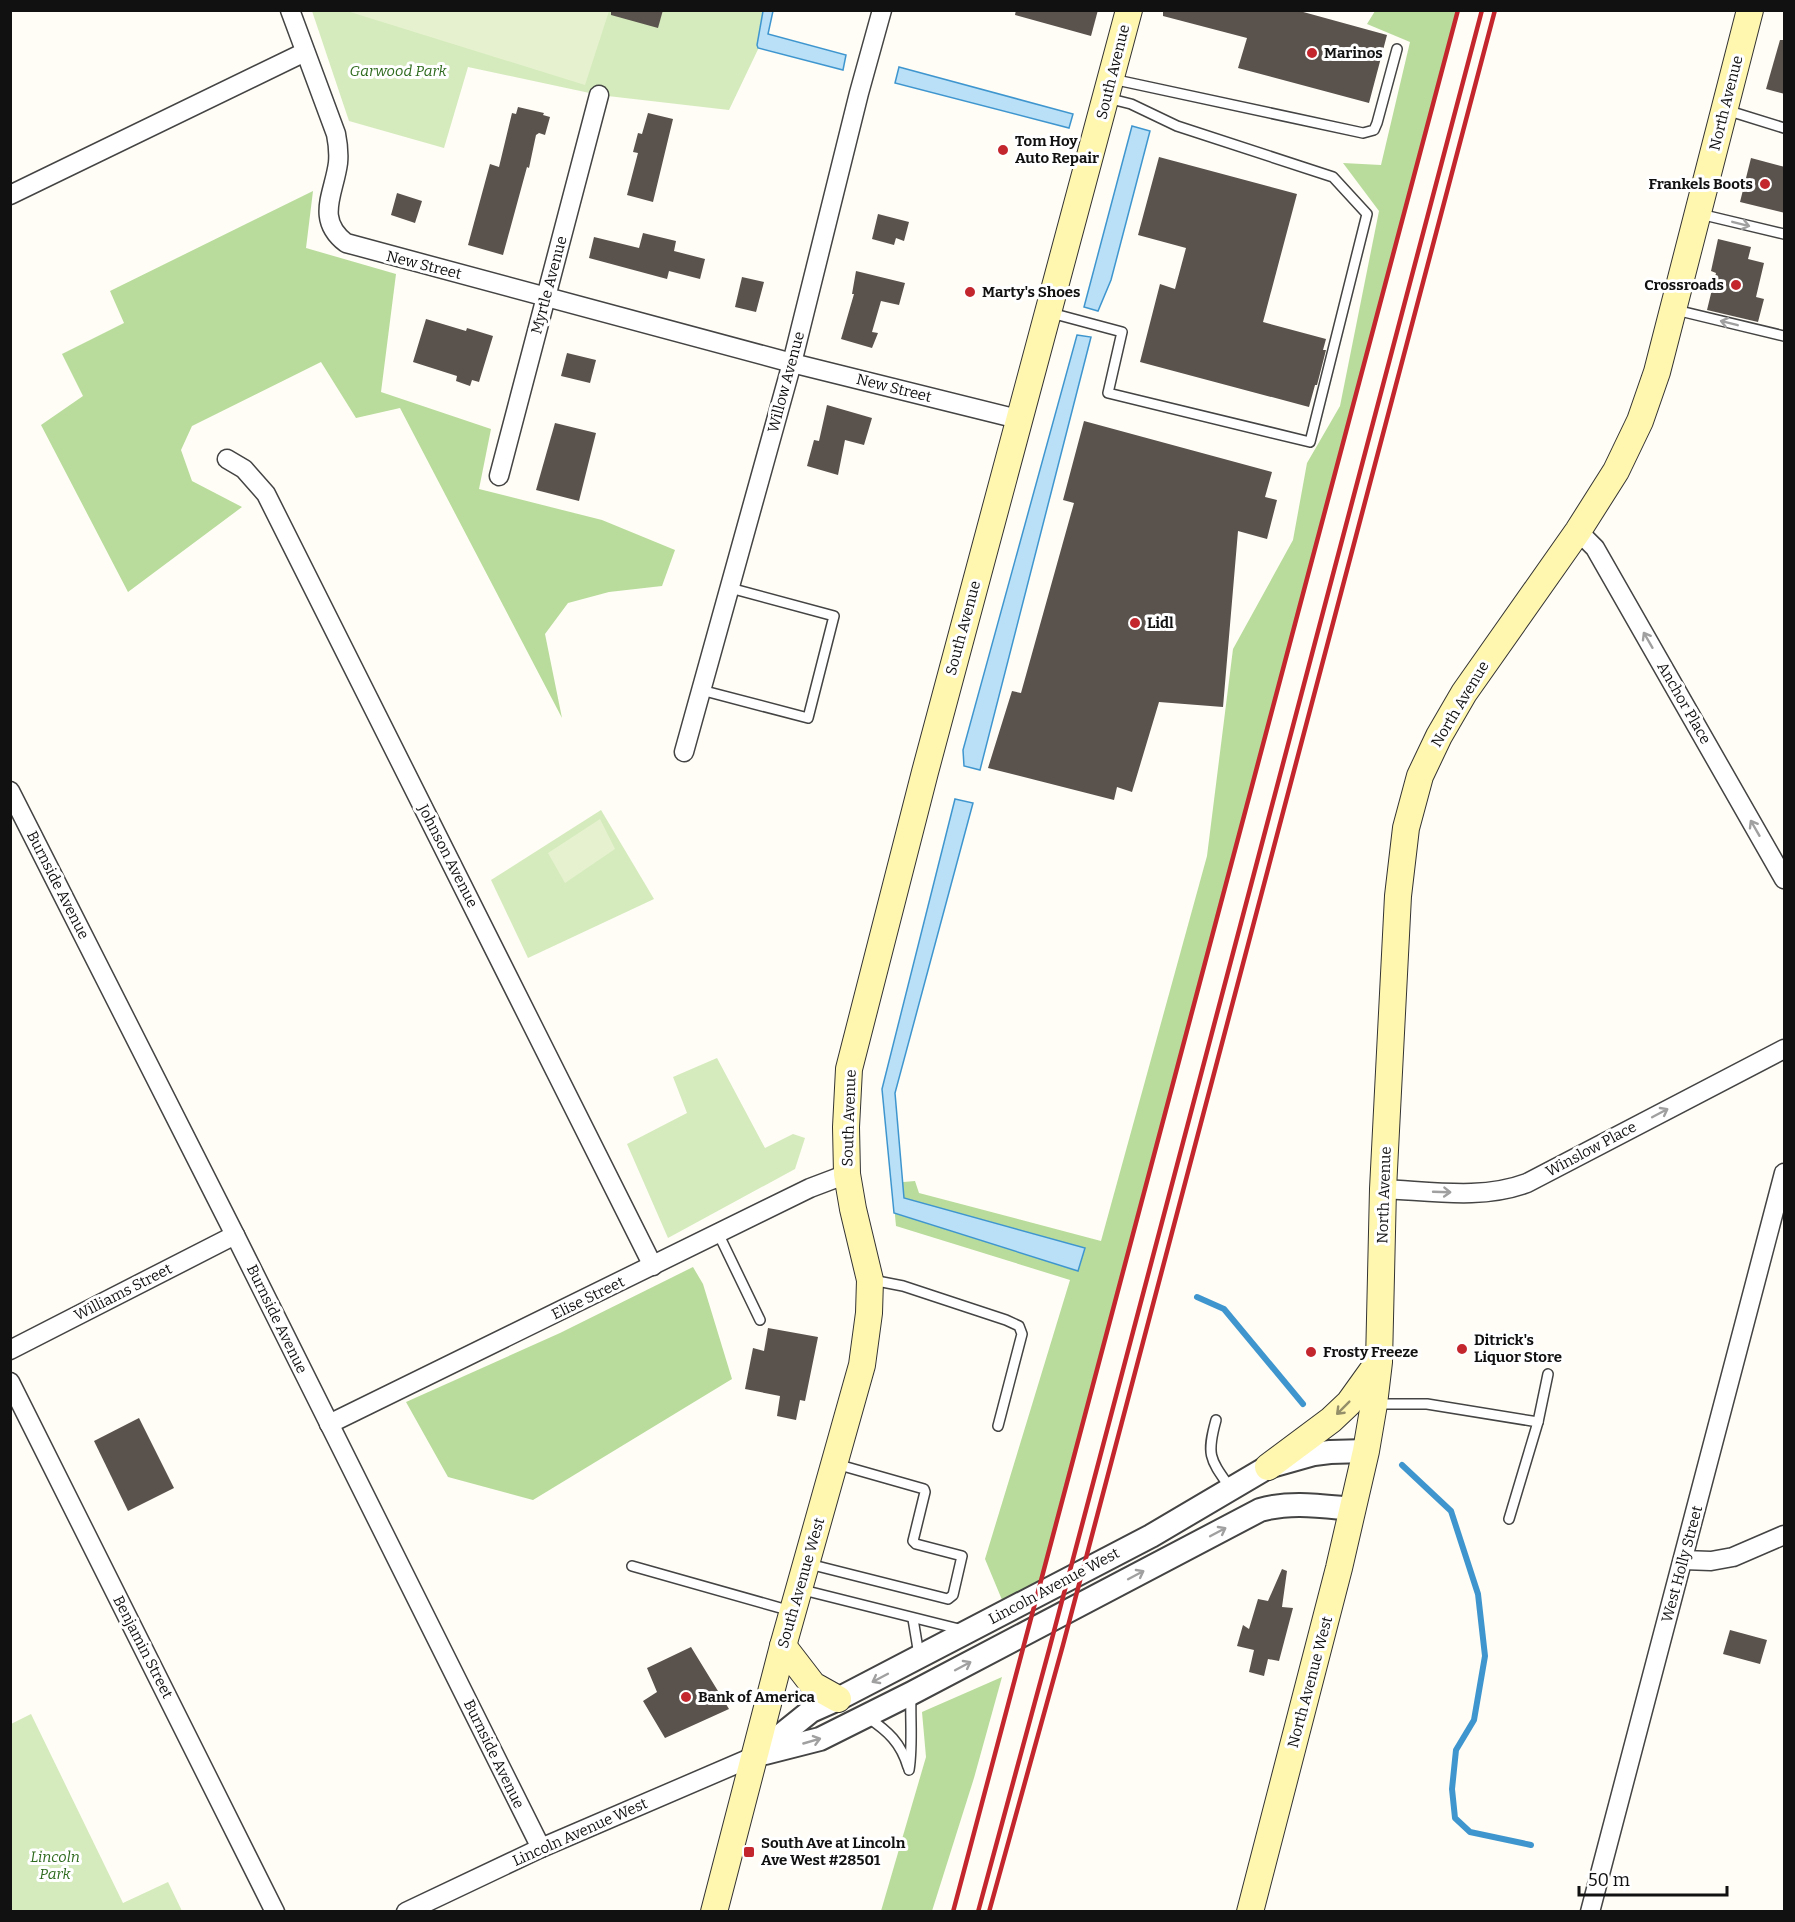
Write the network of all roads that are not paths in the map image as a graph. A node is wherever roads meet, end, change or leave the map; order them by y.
1 (290, 10) edge
2 (882, 10) edge
3 (1129, 10) edge
4 (1750, 10) edge
5 (1397, 49) dead end
6 (306, 52) junction
7 (1109, 88) junction
8 (599, 95) dead end
9 (1724, 110) junction
10 (1785, 128) edge
11 (10, 195) edge
12 (1698, 213) junction
13 (1785, 234) edge
14 (546, 296) junction
15 (1673, 309) junction
16 (1048, 312) junction
17 (1785, 336) edge
18 (792, 363) junction
19 (1018, 419) junction
20 (227, 459) dead end
21 (499, 476) dead end
22 (1578, 531) junction
23 (730, 588) junction
24 (701, 690) junction
25 (684, 752) dead end
26 (10, 791) edge
27 (1785, 879) edge
28 (1785, 1049) edge
29 (1785, 1173) edge
30 (848, 1174) junction
31 (1383, 1189) junction
32 (1779, 1214) edge
33 (718, 1233) junction
34 (235, 1235) junction
35 (864, 1252) joint
36 (653, 1266) junction
37 (870, 1280) junction
38 (760, 1320) dead end
39 (10, 1350) edge
40 (1379, 1362) junction
41 (1548, 1374) dead end
42 (10, 1382) edge
43 (1374, 1404) junction
44 (1216, 1420) dead end
45 (1538, 1422) junction
46 (329, 1424) junction
47 (998, 1426) dead end
48 (1366, 1451) junction
49 (834, 1464) junction
50 (1268, 1467) junction
51 (1231, 1489) junction
52 (1353, 1509) junction
53 (1509, 1519) dead end
54 (1785, 1535) edge
55 (1683, 1560) junction
56 (806, 1563) junction
57 (632, 1566) dead end
58 (796, 1600) junction
59 (913, 1618) junction
60 (969, 1631) junction
61 (783, 1646) junction
62 (919, 1657) junction
63 (912, 1693) junction
64 (838, 1699) junction
65 (866, 1716) junction
66 (755, 1756) junction
67 (541, 1848) junction
68 (275, 1911) edge
69 (406, 1911) edge
70 (714, 1911) edge
71 (1250, 1911) edge
72 (1590, 1911) edge

1 - 6 street
2 - 18 street, Willow Avenue
3 - 7 main road, South Avenue
4 - 9 main road, North Avenue
5 - 7 lane
6 - 11 street
6 - 14 street, New Street
7 - 16 main road, South Avenue
7 - 16 lane
8 - 14 street, Myrtle Avenue
9 - 10 lane
9 - 12 main road, North Avenue
12 -> 13 lane
12 - 15 main road, North Avenue
14 - 18 street, New Street
14 - 21 street, Myrtle Avenue
17 -> 15 lane
15 - 22 main road, North Avenue
16 - 19 main road, South Avenue
18 - 19 street, New Street
18 - 23 street, Willow Avenue
19 - 30 main road, South Avenue
20 - 36 street, Johnson Avenue
27 -> 22 street, Anchor Place
22 - 31 main road, North Avenue
23 - 24 street, Willow Avenue
23 - 24 lane
24 - 25 street, Willow Avenue
26 - 34 street, Burnside Avenue
31 -> 28 street, Winslow Place
29 - 32 street, West Holly Street
30 - 33 street, Elise Street
30 - 35 main road, South Avenue
31 - 40 main road, North Avenue
32 - 55 street, West Holly Street
33 - 36 street, Elise Street
33 - 38 lane
34 - 39 street, Williams Street
34 - 46 street, Burnside Avenue
35 - 37 main road, South Avenue West
36 - 46 street, Elise Street
37 - 47 lane
37 - 49 main road, South Avenue West
40 - 43 main road, North Avenue
40 -> 50 main road
41 - 45 lane
42 - 68 street, Benjamin Street
43 - 45 lane
43 - 48 main road, North Avenue
44 - 51 lane
45 - 53 lane
46 - 67 street, Burnside Avenue
48 - 50 street, Lincoln Avenue West
48 - 52 main road, North Avenue West
49 - 56 main road, South Avenue West
49 - 56 lane
50 - 51 street, Lincoln Avenue West
51 - 60 street, Lincoln Avenue West
63 -> 52 street, Lincoln Avenue West
52 - 71 main road, North Avenue West
54 - 55 street
55 - 72 street, West Holly Street
56 - 58 main road, South Avenue West
57 - 58 lane
58 - 59 lane
58 - 61 main road, South Avenue West
59 - 60 lane
59 - 62 lane
60 - 62 street, Lincoln Avenue West
61 - 64 main road
61 - 66 main road, South Avenue West
62 -> 64 street, Lincoln Avenue West
63 - 65 street, Lincoln Avenue West
63 - 65 lane
64 - 66 street, Lincoln Avenue West
66 -> 65 street, Lincoln Avenue West
66 - 67 street, Lincoln Avenue West
66 - 70 main road, South Avenue West
67 - 69 street, Lincoln Avenue West

